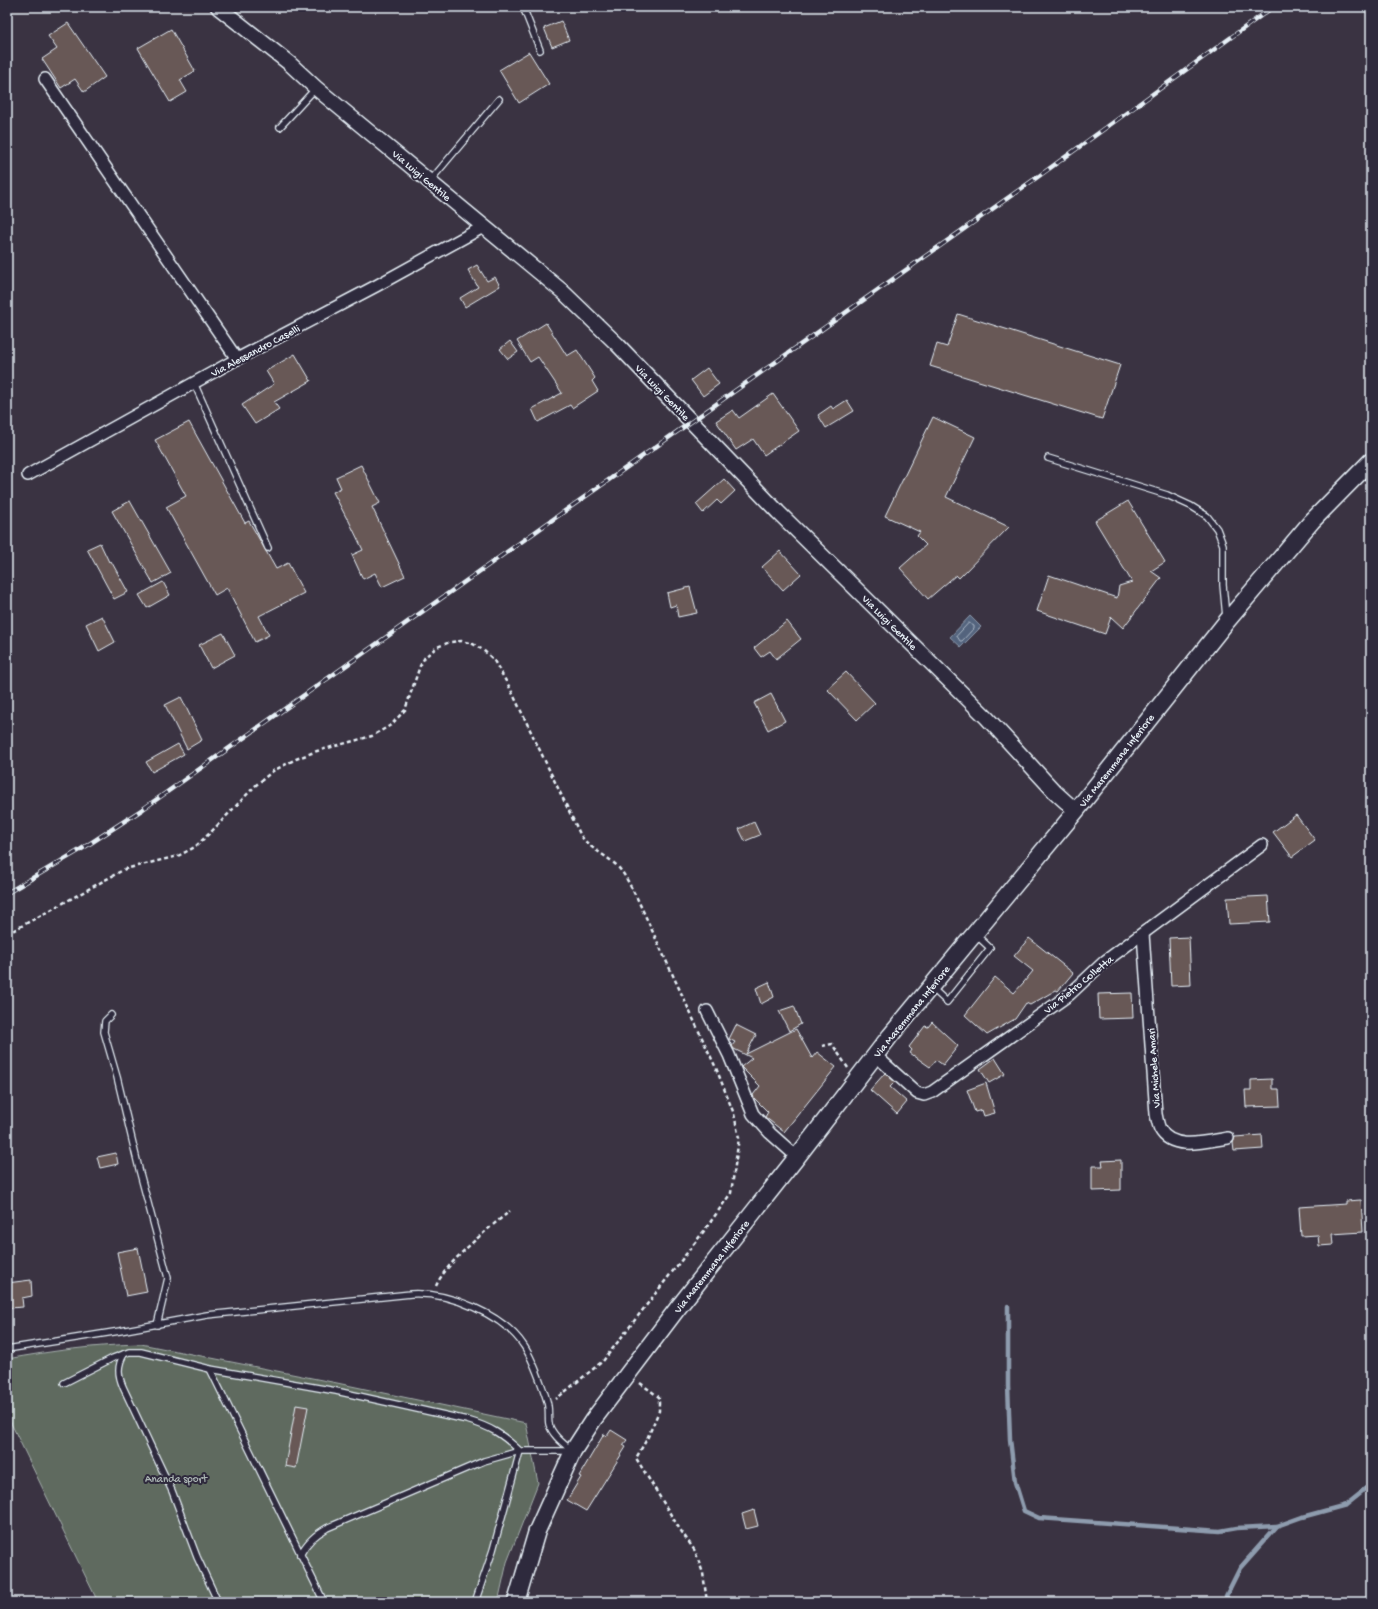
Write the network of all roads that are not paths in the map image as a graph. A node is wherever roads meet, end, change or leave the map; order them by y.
1 (218, 7) edge
2 (523, 7) edge
3 (540, 50) dead end
4 (45, 79) dead end
5 (316, 88) junction
6 (499, 99) dead end
7 (280, 127) dead end
8 (430, 181) junction
9 (483, 227) junction
10 (237, 359) junction
11 (194, 383) junction
12 (1048, 458) dead end
13 (1371, 461) edge
14 (28, 475) dead end
15 (268, 548) dead end
16 (1227, 621) junction
17 (1076, 811) junction
18 (1262, 845) dead end
19 (975, 933) junction
20 (1143, 934) junction
21 (931, 987) junction
22 (707, 1011) dead end
23 (111, 1015) dead end
24 (875, 1055) junction
25 (1228, 1138) dead end
26 (797, 1157) junction
27 (157, 1325) junction
28 (7, 1349) edge
29 (124, 1354) junction
30 (210, 1368) junction
31 (64, 1383) dead end
32 (520, 1451) junction
33 (573, 1451) junction
34 (300, 1555) junction
35 (218, 1602) edge
36 (324, 1602) edge
37 (476, 1602) edge
38 (516, 1602) edge

1 - 5 street, Via Luigi Gentile
2 - 3 lane
4 - 10 street
5 - 7 lane
5 - 8 street, Via Luigi Gentile
6 - 8 lane
8 - 9 street, Via Luigi Gentile
9 - 10 street, Via Alessandro Caselli
9 - 17 street, Via Luigi Gentile
10 - 11 street, Via Alessandro Caselli
11 - 14 street, Via Alessandro Caselli
11 - 15 lane
12 - 16 lane
13 - 16 main road, Via Maremmana Inferiore
16 - 17 main road, Via Maremmana Inferiore
17 - 19 main road, Via Maremmana Inferiore
18 - 20 street, Via Pietro Colletta
19 - 21 main road, Via Maremmana Inferiore
19 - 21 lane
20 - 24 street, Via Pietro Colletta
20 - 25 street, Via Michele Amari
21 - 24 main road, Via Maremmana Inferiore
22 - 26 street
23 - 27 lane
24 - 26 main road, Via Maremmana Inferiore
26 - 33 main road, Via Maremmana Inferiore
27 - 28 lane
27 - 33 lane
29 - 30 lane
29 - 31 lane
29 - 35 lane
30 - 32 lane
30 - 34 lane
32 - 33 lane
32 - 34 lane
32 - 37 lane
33 - 38 main road, Via Maremmana Inferiore
34 - 36 lane

